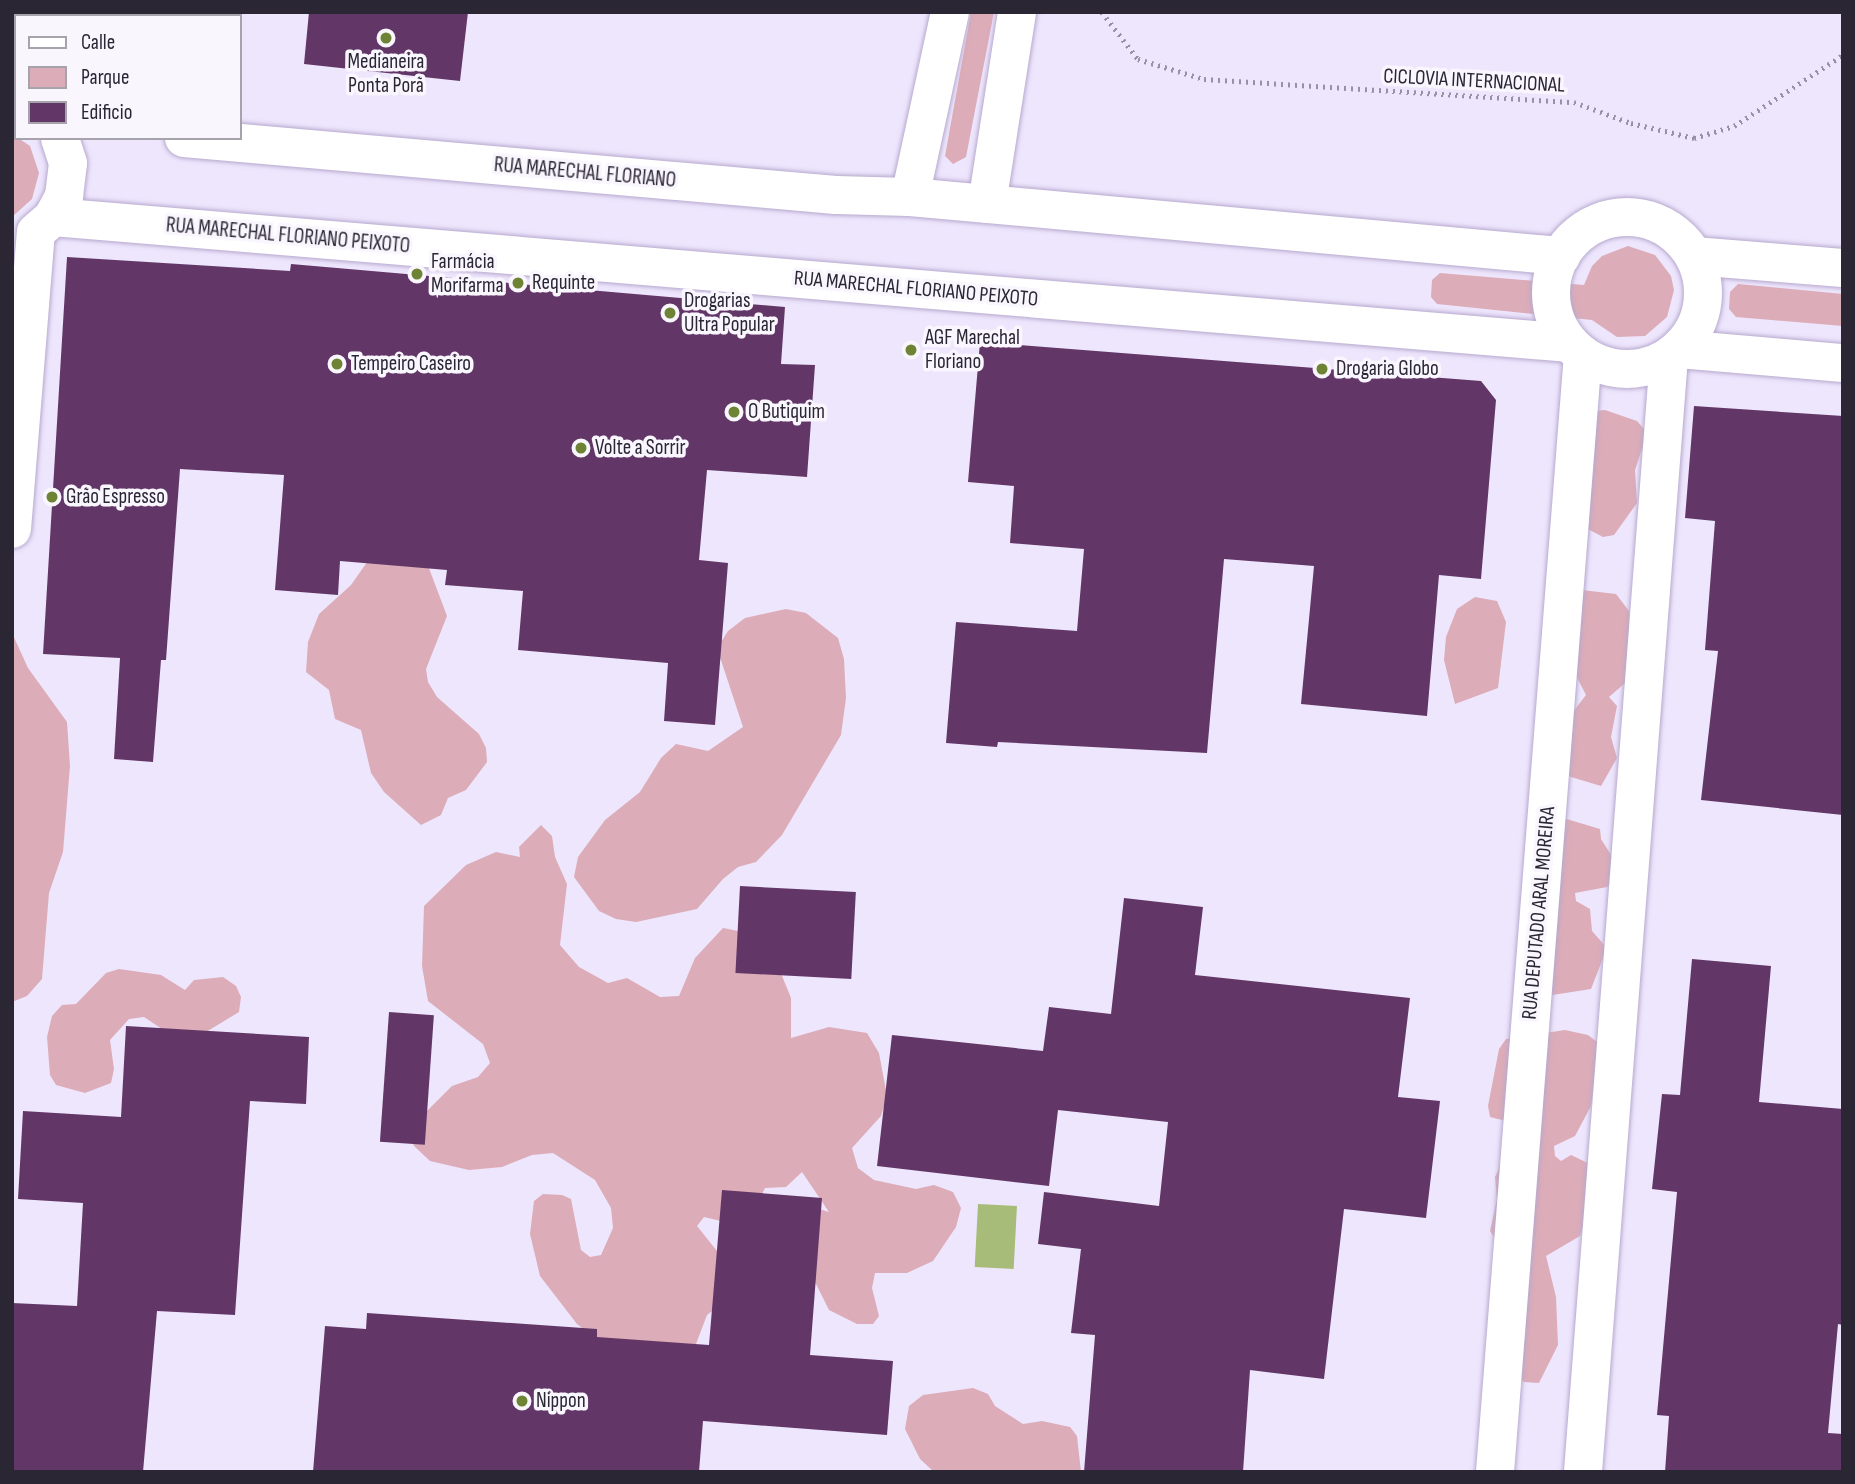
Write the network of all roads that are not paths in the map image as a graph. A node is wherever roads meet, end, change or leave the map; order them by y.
1 (950, 12) edge
2 (1017, 12) edge
3 (60, 140) edge
4 (207, 140) edge
5 (910, 197) junction
6 (987, 204) junction
7 (33, 231) edge
8 (1561, 256) junction
9 (1694, 256) junction
10 (1843, 268) edge
11 (1576, 349) junction
12 (1674, 353) junction
13 (1843, 363) edge
14 (12, 529) edge
15 (1495, 1472) edge
16 (1583, 1472) edge

1 - 5 main road
2 - 6 main road
3 - 7 main road
4 - 5 main road, RUA MARECHAL FLORIANO
5 - 6 main road, RUA MARECHAL FLORIANO
6 - 8 main road
7 - 11 main road, RUA MARECHAL FLORIANO PEIXOTO
7 - 14 main road
8 - 9 main road
8 - 11 main road
9 - 10 main road
9 - 12 main road
11 - 12 main road
11 - 15 main road, RUA DEPUTADO ARAL MOREIRA
12 - 13 main road
12 - 16 main road

